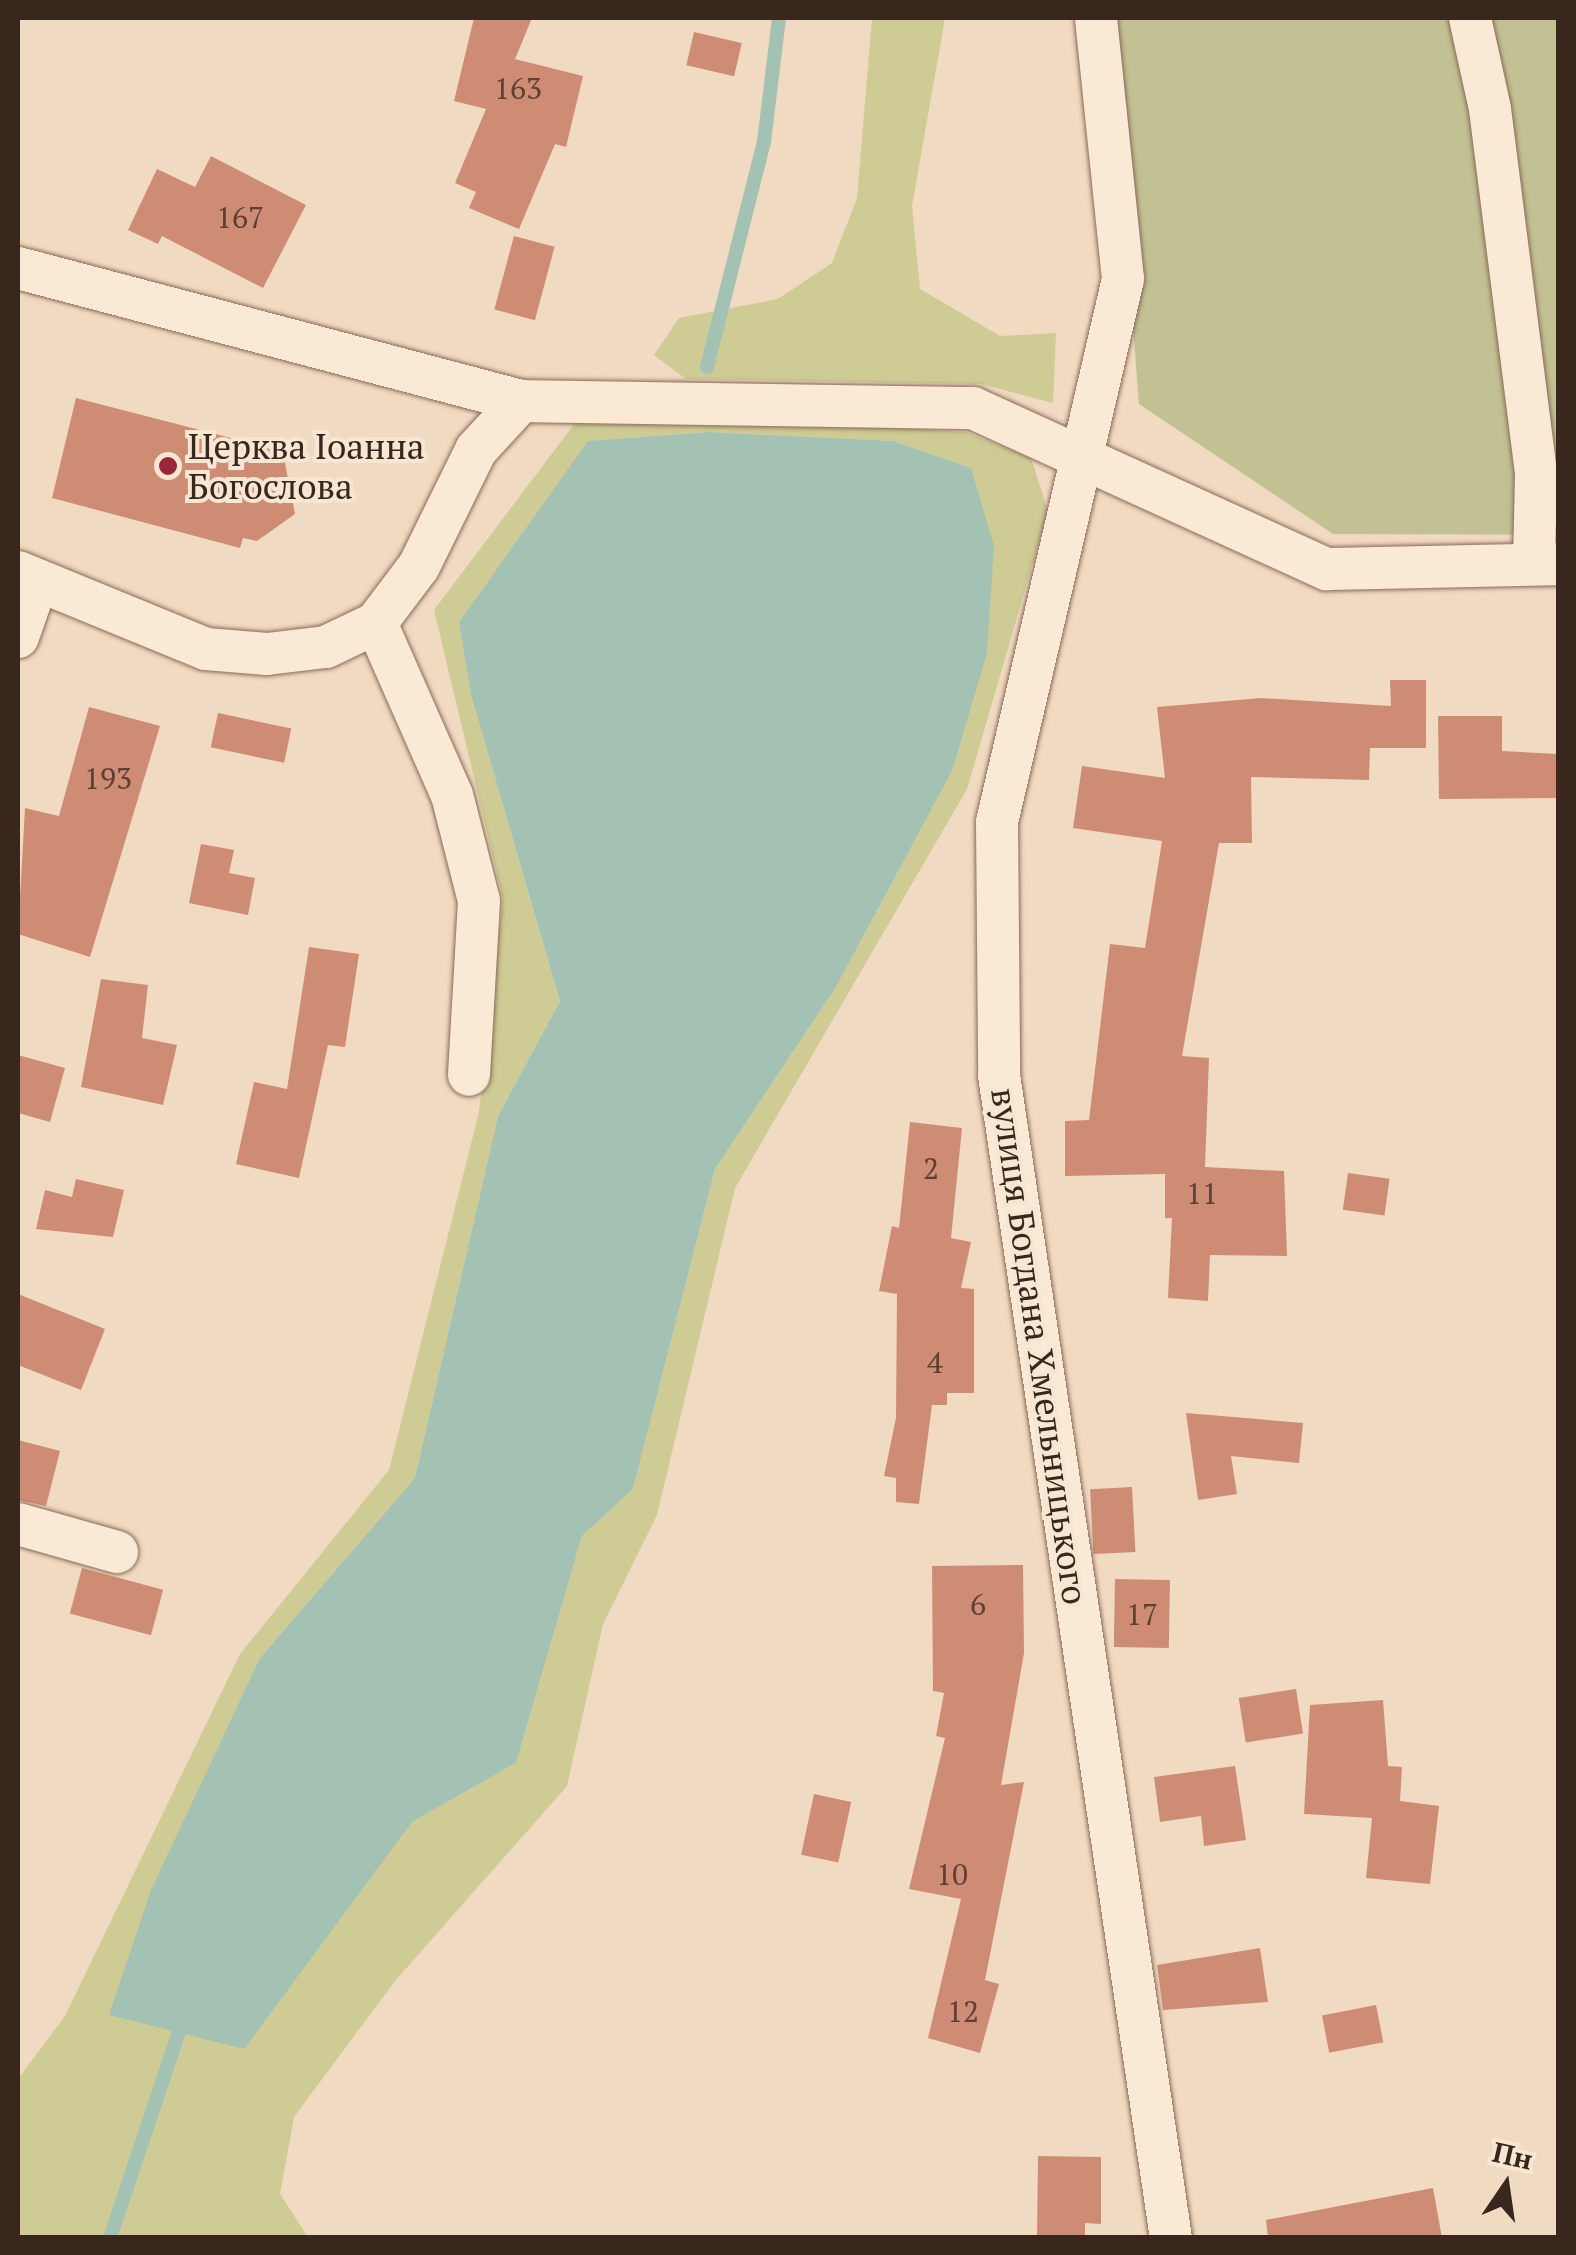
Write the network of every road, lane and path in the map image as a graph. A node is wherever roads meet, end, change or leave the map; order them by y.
1 (1096, 18) edge
2 (1470, 18) edge
3 (18, 268) edge
4 (521, 400) junction
5 (1079, 456) junction
6 (1546, 562) edge
7 (27, 577) edge
8 (376, 623) junction
9 (18, 637) edge
10 (470, 1076) dead end
11 (18, 1524) edge
12 (117, 1552) dead end
13 (1172, 2238) edge

1 - 5 street, вулиця Богдана Хмельницького
2 - 6 street
3 - 4 street
4 - 5 street
4 - 8 street
5 - 6 street
5 - 13 street, вулиця Богдана Хмельницького
7 - 8 street
7 - 9 street
8 - 10 street
11 - 12 street

